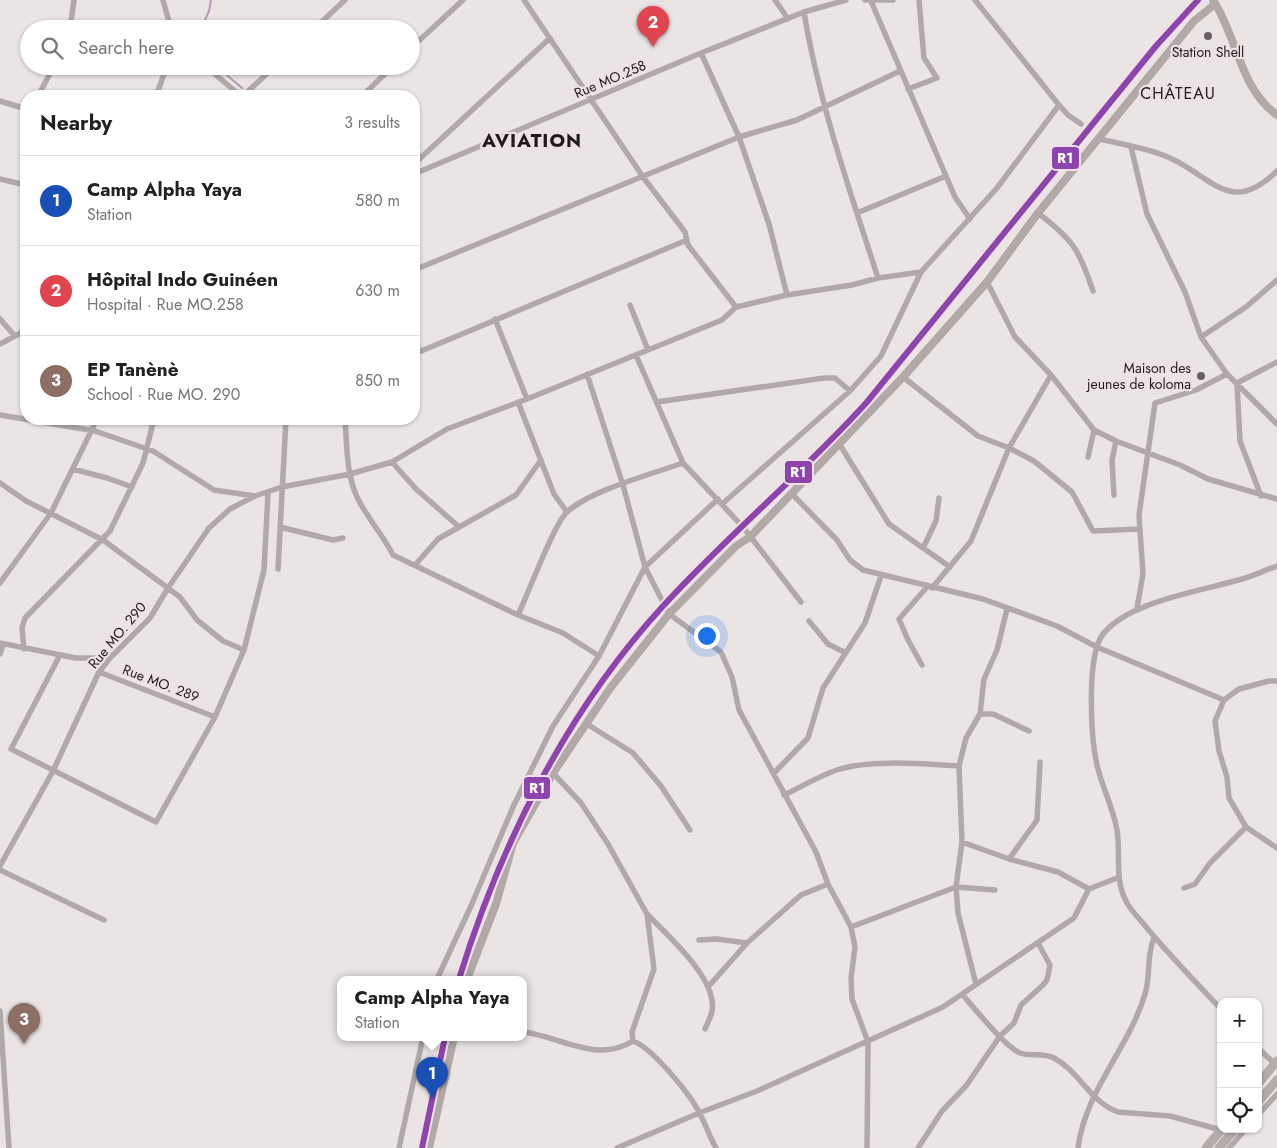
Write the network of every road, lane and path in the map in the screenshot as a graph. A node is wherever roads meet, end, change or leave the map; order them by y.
1 (74, 0) edge
2 (163, 0) edge
3 (344, 0) edge
4 (463, 0) edge
5 (524, 0) edge
6 (775, 0) edge
7 (846, 0) edge
8 (893, 0) edge
9 (919, 0) edge
10 (975, 0) edge
11 (868, 1) edge
12 (1214, 2) edge
13 (804, 12) junction
14 (788, 19) junction
15 (71, 20) edge
16 (169, 20) edge
17 (323, 20) edge
18 (550, 38) junction
19 (420, 40) edge
20 (701, 54) junction
21 (900, 71) junction
22 (50, 75) edge
23 (164, 75) edge
24 (217, 75) edge
25 (265, 75) edge
26 (384, 75) edge
27 (44, 90) edge
28 (158, 90) edge
29 (235, 90) edge
30 (249, 90) edge
31 (368, 90) edge
32 (908, 90) junction
33 (592, 100) junction
34 (0, 101) edge
35 (825, 105) junction
36 (1059, 105) junction
37 (20, 108) edge
38 (1277, 115) edge
39 (1081, 124) dead end
40 (739, 137) junction
41 (1100, 139) junction
42 (1132, 147) junction
43 (420, 158) edge
44 (1277, 171) edge
45 (420, 172) edge
46 (946, 176) junction
47 (643, 177) junction
48 (0, 179) edge
49 (20, 184) edge
50 (857, 213) junction
51 (1038, 213) junction
52 (970, 219) junction
53 (687, 240) junction
54 (420, 268) edge
55 (921, 272) junction
56 (878, 278) junction
57 (1277, 280) edge
58 (987, 282) junction
59 (1093, 291) dead end
60 (787, 295) junction
61 (630, 304) dead end
62 (736, 307) junction
63 (0, 319) edge
64 (495, 319) junction
65 (20, 332) edge
66 (14, 335) junction
67 (1202, 337) junction
68 (0, 344) edge
69 (648, 350) junction
70 (420, 351) edge
71 (636, 355) junction
72 (1277, 362) edge
73 (587, 374) junction
74 (1227, 374) junction
75 (1051, 375) junction
76 (903, 377) junction
77 (1237, 383) junction
78 (850, 391) junction
79 (527, 399) junction
80 (518, 402) junction
81 (657, 402) junction
82 (0, 415) edge
83 (20, 418) edge
84 (1277, 424) edge
85 (58, 425) edge
86 (94, 425) edge
87 (153, 425) edge
88 (286, 425) edge
89 (346, 425) edge
90 (1094, 430) junction
91 (92, 431) junction
92 (1116, 441) junction
93 (840, 445) junction
94 (1009, 448) junction
95 (147, 449) junction
96 (1149, 451) junction
97 (1088, 457) dead end
98 (541, 460) junction
99 (392, 462) junction
100 (683, 463) junction
101 (72, 469) junction
102 (350, 474) junction
103 (0, 483) edge
104 (623, 485) junction
105 (132, 487) junction
106 (282, 487) junction
107 (268, 493) junction
108 (792, 494) junction
109 (1114, 495) dead end
110 (255, 496) junction
111 (1261, 496) junction
112 (939, 498) dead end
113 (1277, 499) edge
114 (720, 502) junction
115 (567, 512) junction
116 (51, 513) junction
117 (458, 526) junction
118 (280, 527) junction
119 (1140, 529) junction
120 (750, 537) junction
121 (343, 538) dead end
122 (103, 540) junction
123 (923, 548) junction
124 (415, 565) junction
125 (1277, 566) edge
126 (645, 567) junction
127 (950, 567) junction
128 (278, 569) dead end
129 (881, 576) junction
130 (0, 583) edge
131 (929, 587) junction
132 (168, 588) junction
133 (802, 602) dead end
134 (1007, 608) junction
135 (1137, 608) junction
136 (669, 614) junction
137 (518, 615) junction
138 (809, 621) dead end
139 (2, 644) edge
140 (1097, 647) junction
141 (24, 648) junction
142 (244, 650) junction
143 (844, 652) junction
144 (0, 654) edge
145 (60, 655) junction
146 (599, 656) junction
147 (110, 658) junction
148 (922, 665) dead end
149 (99, 672) junction
150 (1277, 681) edge
151 (1224, 700) junction
152 (980, 714) junction
153 (215, 717) junction
154 (587, 724) junction
155 (1029, 731) dead end
156 (1040, 762) dead end
157 (959, 766) junction
158 (53, 771) junction
159 (553, 773) junction
160 (774, 774) junction
161 (784, 795) junction
162 (1246, 827) junction
163 (690, 830) dead end
164 (962, 842) junction
165 (1277, 848) edge
166 (1008, 859) junction
167 (0, 866) edge
168 (0, 870) edge
169 (1117, 878) junction
170 (828, 884) junction
171 (956, 887) junction
172 (1184, 888) dead end
173 (1089, 889) junction
174 (995, 890) dead end
175 (647, 914) junction
176 (104, 920) dead end
177 (851, 927) junction
178 (1154, 938) junction
179 (700, 940) dead end
180 (1038, 943) junction
181 (747, 944) junction
182 (438, 976) edge
183 (468, 976) edge
184 (976, 984) junction
185 (708, 987) junction
186 (963, 995) junction
187 (1217, 1005) edge
188 (0, 1011) edge
189 (704, 1029) dead end
190 (527, 1033) edge
191 (1000, 1036) junction
192 (422, 1041) edge
193 (453, 1041) edge
194 (633, 1041) junction
195 (868, 1042) junction
196 (1262, 1051) edge
197 (1276, 1062) edge
198 (1262, 1079) edge
199 (1277, 1080) edge
200 (1275, 1092) edge
201 (1093, 1096) junction
202 (1262, 1100) edge
203 (1262, 1110) edge
204 (699, 1112) junction
205 (1217, 1129) edge
206 (1218, 1133) edge
207 (1232, 1133) edge
208 (1242, 1133) edge
209 (9, 1148) edge
210 (399, 1148) edge
211 (429, 1148) edge
212 (618, 1148) edge
213 (716, 1148) edge
214 (867, 1148) edge
215 (918, 1148) edge
216 (1078, 1148) edge
217 (1206, 1148) edge
218 (1219, 1148) edge
219 (1229, 1148) edge

1 - 15 street
2 - 16 street
3 - 17 street
4 - 19 street
5 - 18 street
6 - 14 street
7 - 13 street, Rue MO.258
8 - 11 street
9 - 32 street
10 - 36 street
11 - 21 street
12 - 38 street
12 - 41 street
13 - 14 street, Rue MO.258
13 - 35 street
14 - 20 street, Rue MO.258
18 - 33 street
18 - 43 street
20 - 33 street, Rue MO.258
20 - 40 street
21 - 32 street
21 - 35 street
22 - 27 street
23 - 28 street
24 - 29 street
25 - 30 street
26 - 31 street
32 - 46 street
33 - 45 street, Rue MO.258
33 - 47 street
34 - 37 street
35 - 40 street
35 - 50 street
36 - 39 street
36 - 52 street
40 - 47 street
40 - 60 street
41 - 42 street
41 - 51 street
42 - 44 street
42 - 67 street
46 - 50 street
46 - 52 street
47 - 53 street
47 - 54 street
48 - 49 street
50 - 56 street
51 - 58 street
51 - 59 street
52 - 55 street
53 - 62 street
53 - 64 street
55 - 56 street
55 - 78 street
56 - 60 street
57 - 67 street
58 - 75 street
58 - 76 street
60 - 62 street
61 - 69 street
62 - 69 street, Rue MO. 290
63 - 66 street
64 - 70 street
64 - 79 street
65 - 66 street
66 - 68 street
67 - 74 street
69 - 71 street, Rue MO. 290
71 - 73 street, Rue MO. 290
71 - 81 street
72 - 77 street
73 - 79 street, Rue MO. 290
73 - 104 street
74 - 77 street
74 - 96 street
75 - 90 street
75 - 94 street
76 - 93 street
76 - 94 street
77 - 84 street
77 - 111 street
78 - 81 street
78 - 114 street
79 - 80 street, Rue MO. 290
80 - 98 street
80 - 99 street, Rue MO. 290
81 - 100 street
82 - 83 street
85 - 91 street
86 - 91 street
87 - 95 street
88 - 106 street
89 - 102 street
90 - 92 street
90 - 97 street
91 - 95 street
91 - 101 street
92 - 96 street
92 - 109 street
93 - 108 street
93 - 123 street
94 - 119 street
94 - 127 street
95 - 105 street
95 - 110 street
96 - 111 street
96 - 119 street
98 - 115 street
98 - 117 street
99 - 102 street, Rue MO. 290
99 - 117 street
100 - 104 street
100 - 114 street
101 - 105 street
101 - 116 street
102 - 106 street, Rue MO. 290
102 - 124 street
103 - 116 street
104 - 115 street
104 - 126 street
105 - 122 street
106 - 107 street, Rue MO. 290
106 - 118 street
107 - 110 street, Rue MO. 290
107 - 142 street
108 - 120 street
108 - 129 street
110 - 132 street, Rue MO. 290
111 - 113 street
112 - 123 street
114 - 120 street
114 - 126 street
115 - 137 street
116 - 122 street
116 - 130 street
117 - 124 street
118 - 121 street
118 - 128 street
119 - 135 street
120 - 133 street
120 - 136 street
122 - 132 street
122 - 141 street
123 - 127 street
124 - 137 street
125 - 135 street
126 - 136 street
126 - 146 street
127 - 131 street
129 - 131 street
129 - 143 street
131 - 134 street
131 - 148 street
132 - 142 street
132 - 147 street, Rue MO. 290
134 - 140 street
134 - 152 street
135 - 140 street
136 - 154 street
136 - 160 street
137 - 146 street
138 - 143 street
139 - 141 street
139 - 144 street
140 - 151 street
140 - 169 street
141 - 145 street
142 - 153 street
143 - 160 street
145 - 147 street
145 - 158 street
146 - 182 street
147 - 149 street, Rue MO. 290
149 - 153 street, Rue MO. 289
149 - 158 street, Rue MO. 290
150 - 151 street
151 - 162 street
152 - 155 street
152 - 157 street
153 - 158 street
154 - 159 street
154 - 163 street
156 - 166 street
157 - 161 street
157 - 164 street
158 - 167 street, Rue MO. 290
159 - 175 street
159 - 183 street
160 - 161 street
161 - 170 street
162 - 165 street
162 - 172 street
164 - 166 street
164 - 171 street
166 - 173 street
168 - 176 street
169 - 173 street
169 - 178 street
170 - 177 street
170 - 181 street
171 - 174 street
171 - 177 street
171 - 184 street
173 - 180 street
175 - 185 street
175 - 194 street
177 - 195 street
178 - 187 street
178 - 201 street
179 - 181 street
180 - 184 street
180 - 191 street
181 - 185 street
184 - 186 street
185 - 189 street
186 - 191 street
186 - 195 street
188 - 209 street
190 - 194 street
191 - 201 street
191 - 215 street
192 - 210 street
193 - 211 street
194 - 204 street
195 - 204 street
195 - 214 street
196 - 197 street
197 - 198 main road
199 - 200 main road
200 - 202 main road
200 - 203 street
201 - 205 street
201 - 216 street
204 - 212 street
204 - 213 street
206 - 217 main road
207 - 218 main road
208 - 219 street

